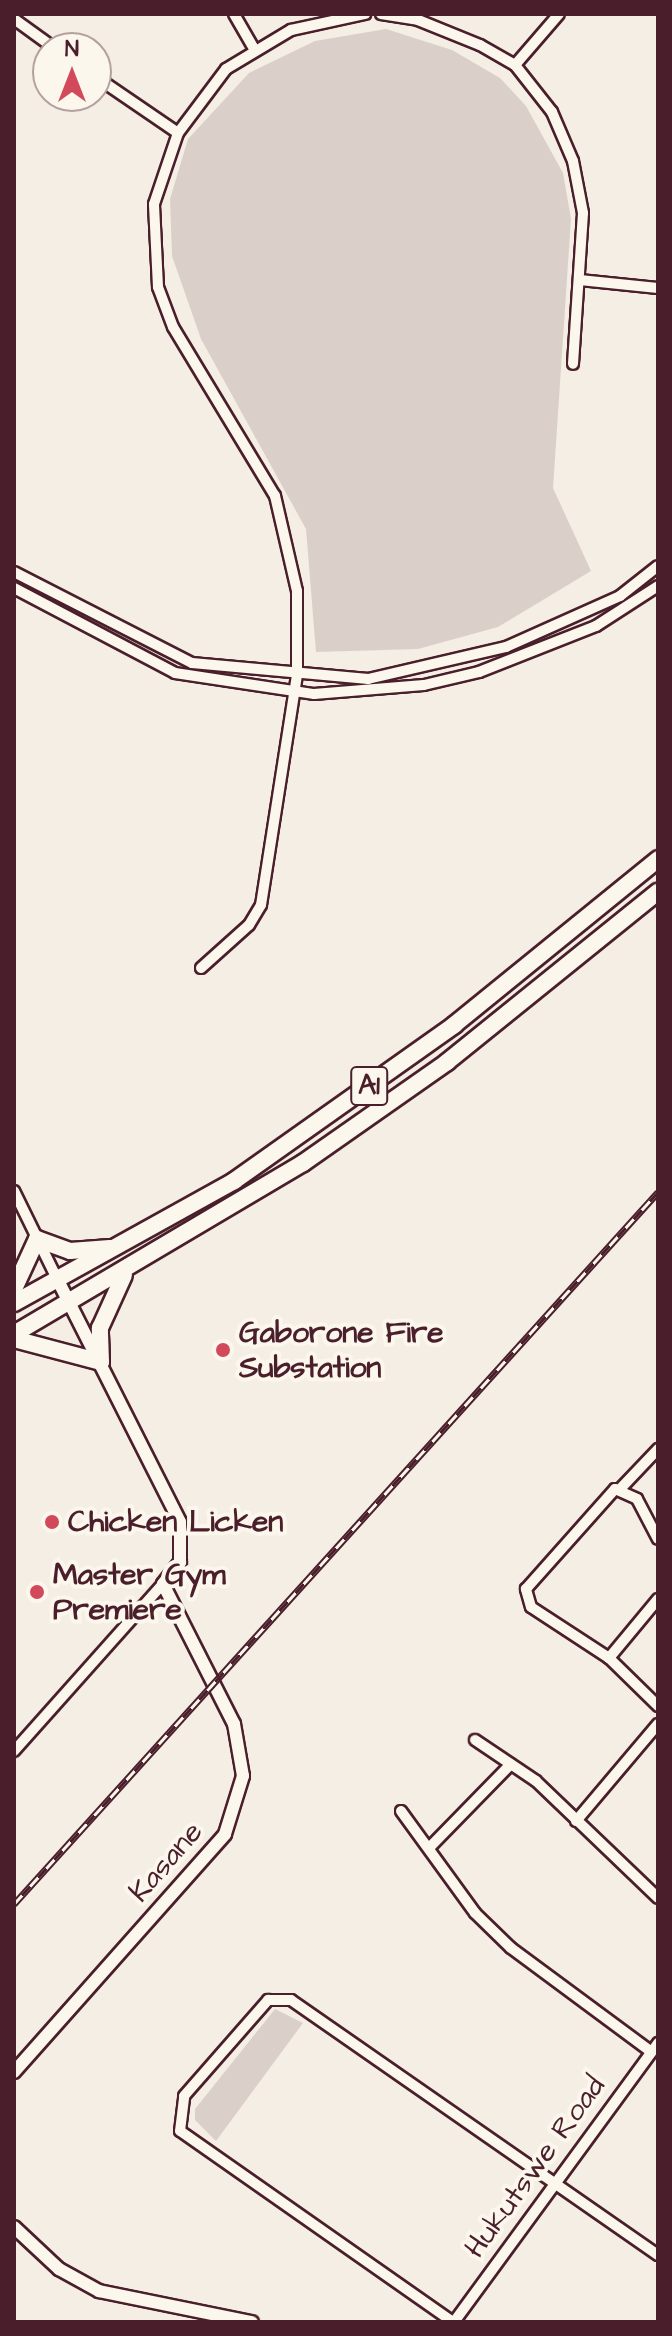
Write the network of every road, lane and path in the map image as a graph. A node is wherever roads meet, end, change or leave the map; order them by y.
1 (234, 14) edge
2 (365, 14) edge
3 (381, 14) edge
4 (559, 14) edge
5 (419, 17) edge
6 (14, 19) edge
7 (32, 32) edge
8 (253, 47) junction
9 (515, 65) junction
10 (112, 88) edge
11 (178, 133) junction
12 (580, 280) junction
13 (658, 288) edge
14 (573, 364) dead end
15 (658, 566) edge
16 (14, 572) edge
17 (658, 586) edge
18 (14, 588) edge
19 (297, 675) junction
20 (294, 693) junction
21 (658, 859) edge
22 (658, 892) edge
23 (201, 968) dead end
24 (14, 1191) edge
25 (37, 1239) junction
26 (131, 1243) junction
27 (125, 1274) junction
28 (58, 1281) junction
29 (14, 1289) edge
30 (14, 1303) edge
31 (71, 1306) junction
32 (14, 1337) edge
33 (101, 1362) junction
34 (658, 1449) edge
35 (621, 1488) junction
36 (658, 1539) edge
37 (163, 1584) junction
38 (658, 1599) edge
39 (609, 1658) junction
40 (658, 1706) edge
41 (658, 1724) edge
42 (475, 1740) dead end
43 (14, 1751) edge
44 (511, 1764) junction
45 (401, 1811) dead end
46 (576, 1821) junction
47 (429, 1848) junction
48 (658, 1898) edge
49 (654, 2047) edge
50 (14, 2072) edge
51 (551, 2180) junction
52 (14, 2227) edge
53 (658, 2255) edge
54 (252, 2322) edge
55 (454, 2322) edge

1 - 8 street
2 - 8 street
3 - 5 street
4 - 9 street
5 - 9 street
6 - 7 street
8 - 11 street
9 - 12 street
10 - 11 street
11 - 19 street
12 - 13 street
12 - 14 street
15 - 19 street
16 - 19 street
17 - 20 street
18 - 20 street
19 - 20 street
20 - 23 street
21 - 26 highway, A1
22 - 27 highway, A1
24 - 25 street
25 - 26 highway
25 - 28 street
25 - 29 highway
26 - 28 highway, A1
27 - 31 highway, A1
27 - 33 highway
28 - 30 highway, A1
28 - 31 street
31 - 32 highway, A1
31 - 33 street
32 - 33 highway
33 - 37 street
34 - 35 street
35 - 36 street
35 - 39 street
37 - 43 street
37 - 50 street, Kasane
38 - 39 street
39 - 40 street
41 - 46 street
42 - 44 street
44 - 46 street
44 - 47 street
45 - 47 street
46 - 48 street
47 - 49 street
49 - 51 street, Hukutswe Road
51 - 53 street
51 - 55 street, Hukutswe Road
51 - 55 street
52 - 54 street

